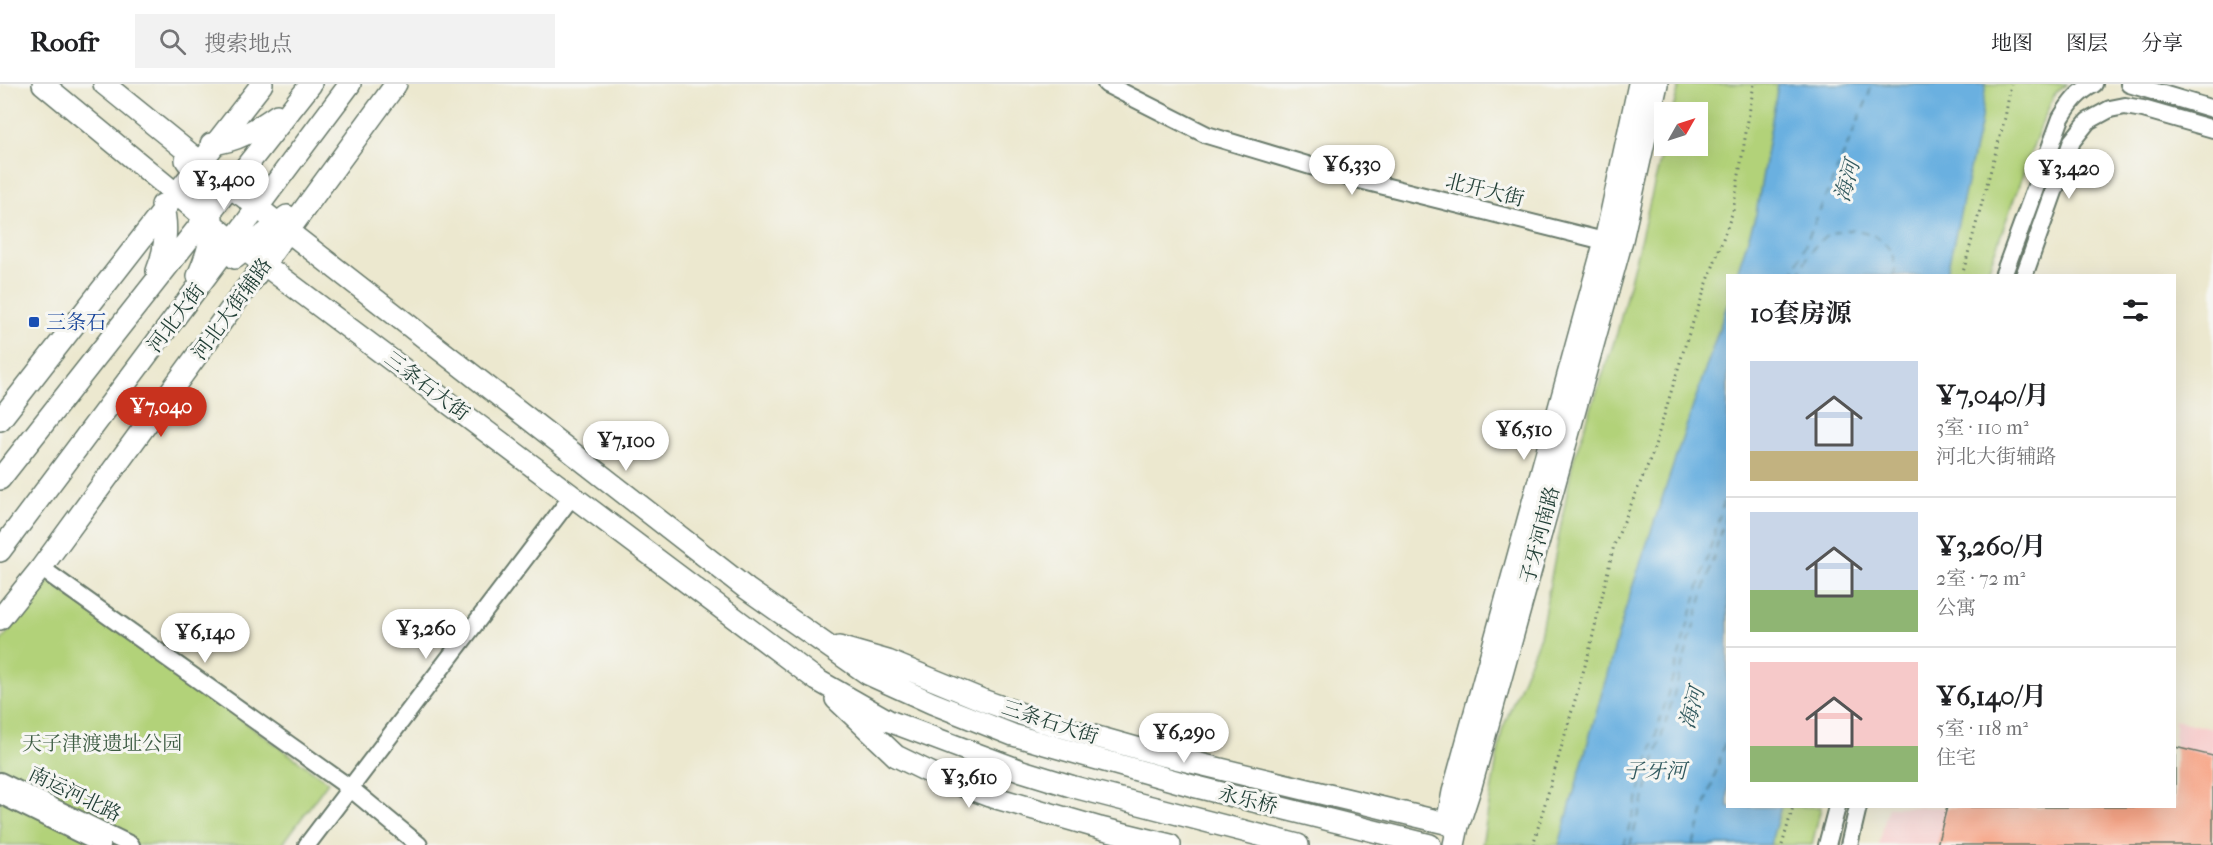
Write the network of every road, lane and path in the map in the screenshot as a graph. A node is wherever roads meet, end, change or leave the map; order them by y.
1 (43, 84) edge
2 (104, 84) edge
3 (262, 84) edge
4 (351, 84) edge
5 (396, 84) edge
6 (1106, 84) edge
7 (1639, 84) edge
8 (1657, 84) edge
9 (1754, 84) edge
10 (2011, 84) edge
11 (2129, 84) edge
12 (2087, 87) edge
13 (306, 90) edge
14 (2213, 109) edge
15 (2213, 129) edge
16 (169, 138) junction
17 (215, 144) junction
18 (197, 166) junction
19 (230, 186) junction
20 (169, 202) junction
21 (257, 209) junction
22 (223, 230) junction
23 (279, 232) junction
24 (1613, 243) junction
25 (265, 265) junction
26 (1963, 274) edge
27 (2004, 274) edge
28 (2025, 274) edge
29 (152, 284) junction
30 (184, 306) junction
31 (0, 420) edge
32 (0, 479) edge
33 (573, 495) junction
34 (0, 551) edge
35 (40, 568) junction
36 (0, 619) edge
37 (822, 642) junction
38 (817, 680) junction
39 (932, 703) joint
40 (915, 732) joint
41 (0, 781) edge
42 (350, 788) junction
43 (0, 795) edge
44 (1793, 808) edge
45 (1837, 808) edge
46 (1858, 808) edge
47 (1453, 831) edge
48 (102, 845) edge
49 (131, 845) edge
50 (308, 845) edge
51 (419, 845) edge
52 (1170, 845) edge
53 (1298, 845) edge
54 (1430, 845) edge
55 (1442, 845) edge
56 (1533, 845) edge
57 (1782, 845) edge
58 (1827, 845) edge
59 (1849, 845) edge

1 - 20 main road, 三条石大街
2 - 16 main road, 三条石大街
3 - 17 main road
4 - 21 main road, 河北大街
5 - 23 main road
6 - 24 street, 北开大街
7 - 24 main road, 子牙河南路
8 - 24 main road, 子牙河南路
9 - 56 path
10 - 26 path
11 - 14 street
12 - 27 street
13 - 17 main road
13 - 19 main road, 河北大街
15 - 28 street
16 - 17 main road
16 - 18 main road, 三条石大街
17 - 18 main road
18 - 19 main road, 三条石大街
18 - 20 main road
18 - 22 main road
19 - 21 main road, 三条石大街
19 - 22 main road, 河北大街
20 - 22 main road, 三条石大街
20 - 29 main road
20 - 31 main road
21 - 22 main road, 河北大街
21 - 23 main road, 三条石大街
22 - 23 main road
22 - 25 main road, 三条石大街
22 - 29 main road, 河北大街
22 - 30 main road
22 - 30 main road
23 - 25 main road, 河北大街辅路
23 - 37 main road, 三条石大街
24 - 47 main road, 子牙河南路
25 - 33 main road, 三条石大街
25 - 35 main road, 河北大街辅路
29 - 32 main road, 河北大街
30 - 34 main road, 河北大街
33 - 38 main road, 三条石大街
33 - 42 street
35 - 36 main road, 河北大街辅路
35 - 42 street
37 - 39 main road, 三条石大街
37 - 47 main road, 三条石大街
38 - 40 main road, 三条石大街
38 - 52 main road, 三条石大街
39 - 54 main road, 永乐桥
40 - 53 main road, 永乐桥
41 - 49 street, 南运河北路
42 - 50 street
42 - 51 street
43 - 48 street, 南运河北路
44 - 57 path
45 - 58 street
46 - 59 street
47 - 55 main road, 子牙河南路

